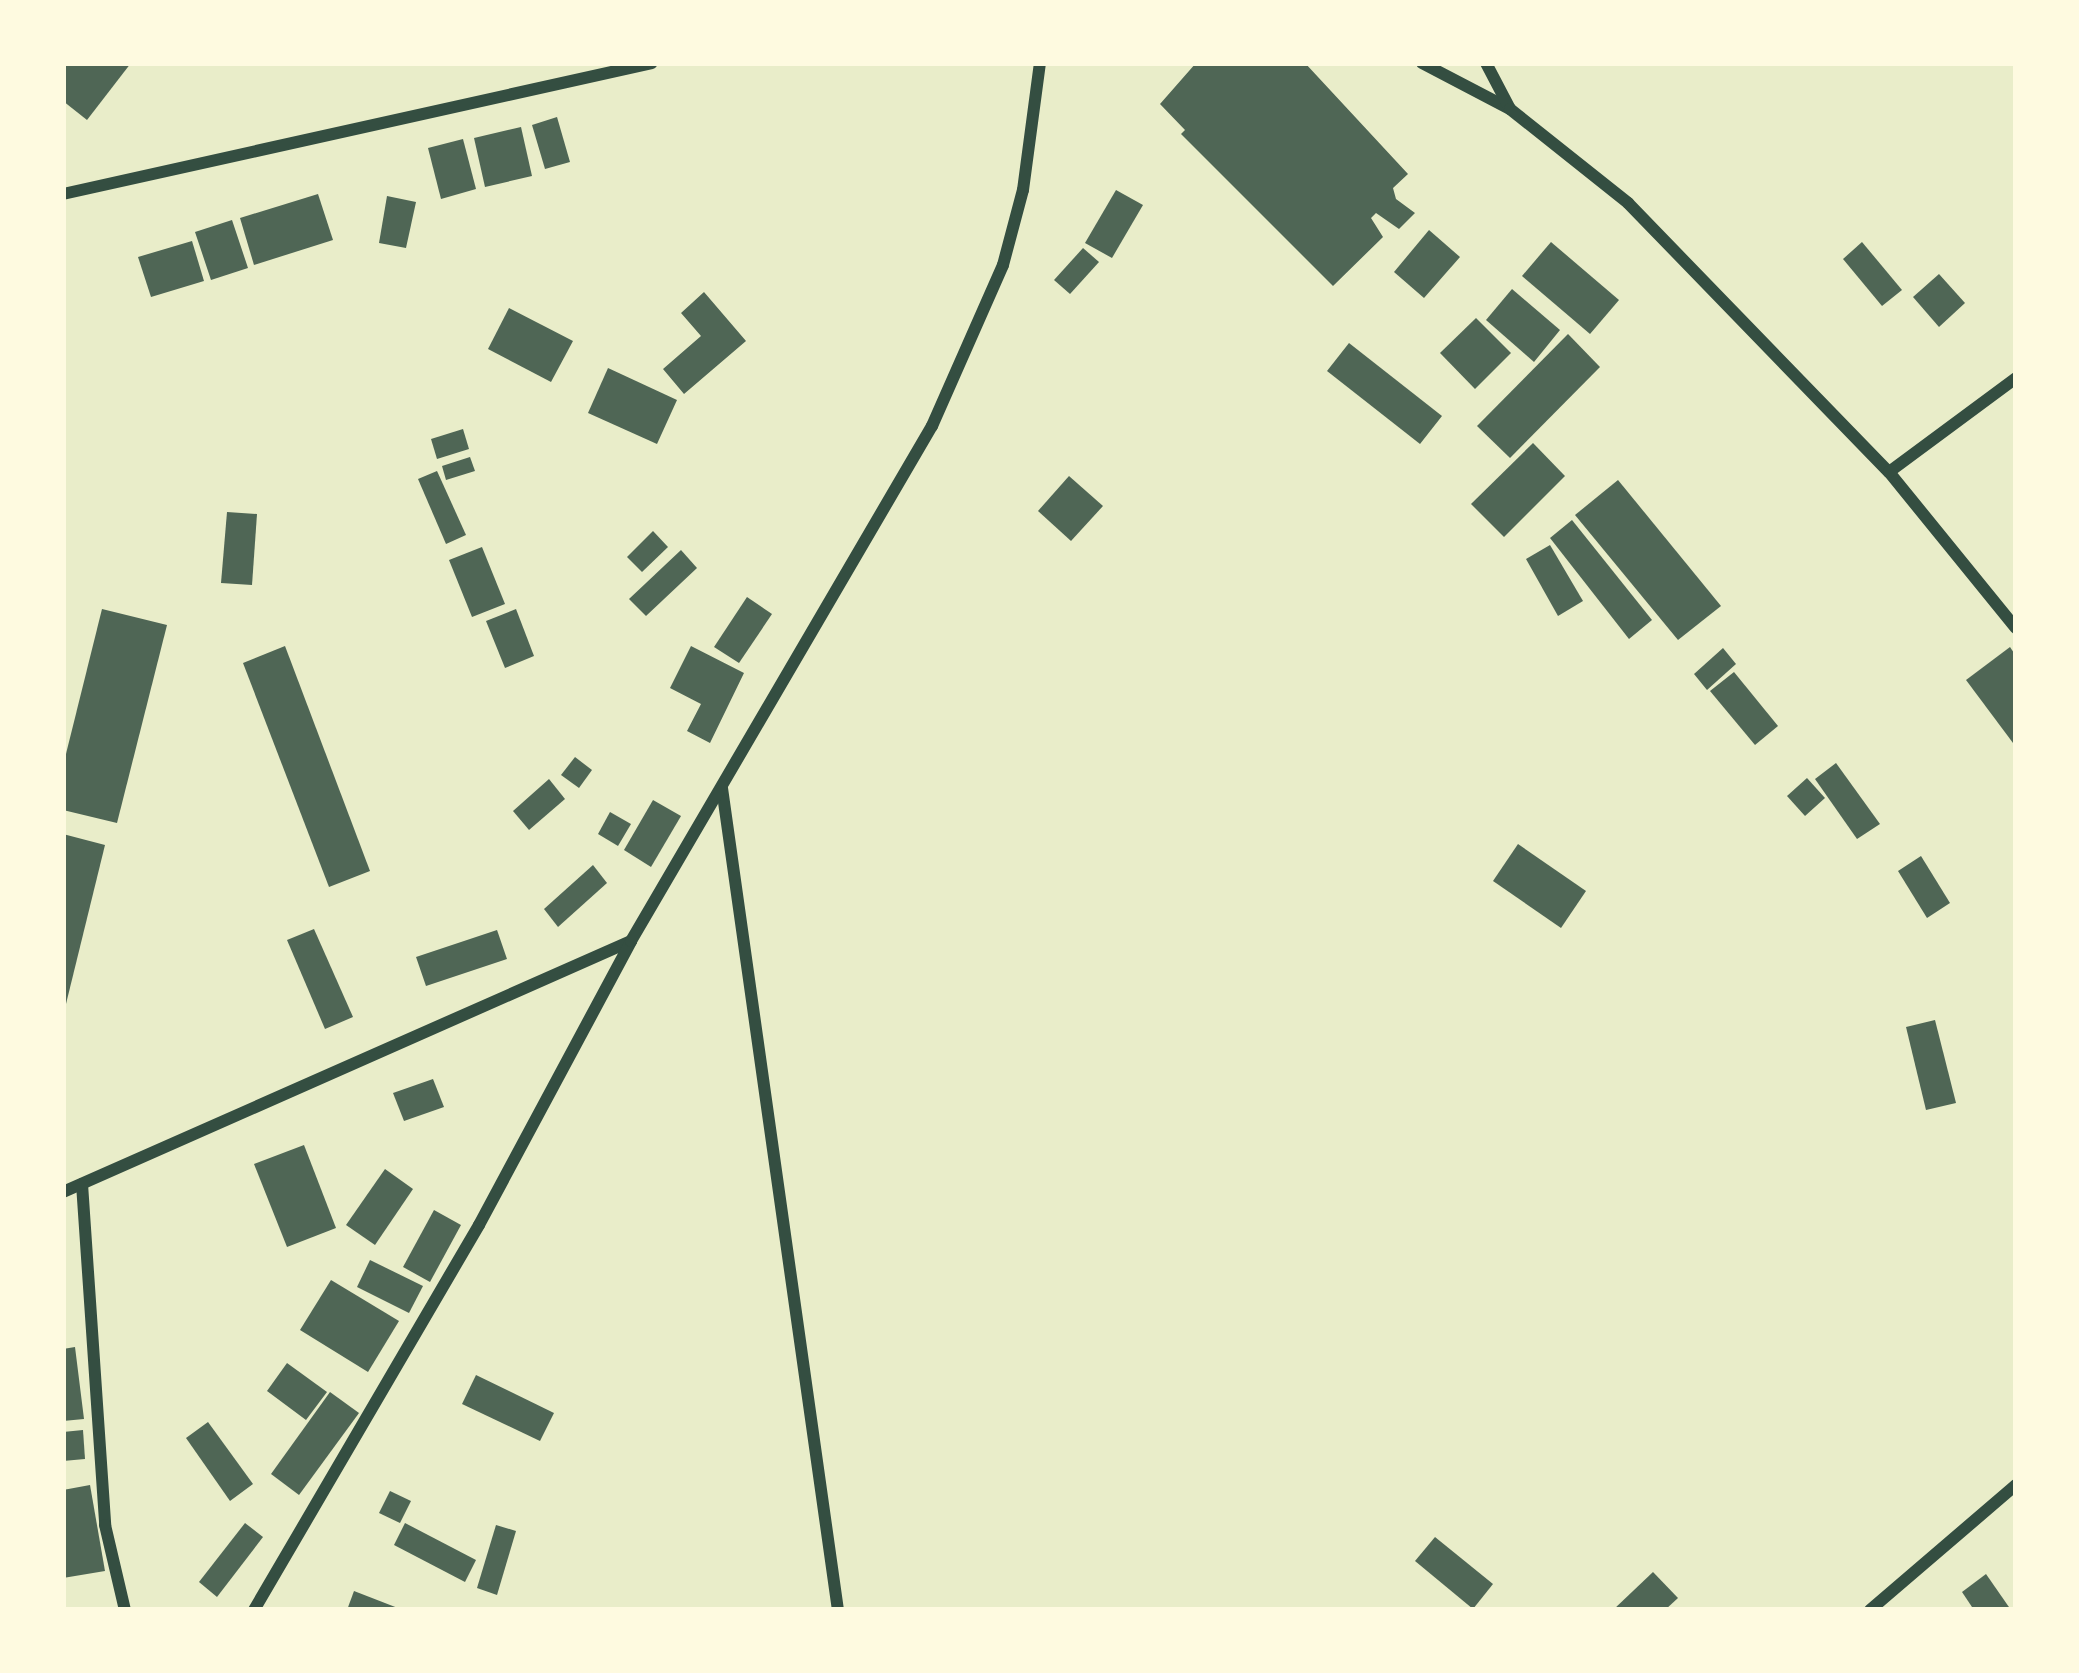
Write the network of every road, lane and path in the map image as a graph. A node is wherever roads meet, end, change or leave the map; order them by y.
1 (652, 63) edge
2 (1040, 63) edge
3 (1422, 63) edge
4 (1486, 63) edge
5 (1510, 109) junction
6 (63, 194) edge
7 (2016, 378) edge
8 (1888, 472) junction
9 (2016, 628) edge
10 (722, 787) junction
11 (632, 941) junction
12 (82, 1184) junction
13 (63, 1192) edge
14 (2016, 1484) edge
15 (125, 1610) edge
16 (254, 1610) edge
17 (838, 1610) edge
18 (1870, 1610) edge

1 - 6 street
2 - 10 street
3 - 5 street
4 - 5 street
5 - 8 street
7 - 8 street
8 - 9 street
10 - 11 street
10 - 17 street
11 - 12 street
11 - 16 street
12 - 13 street
12 - 15 street
14 - 18 street

